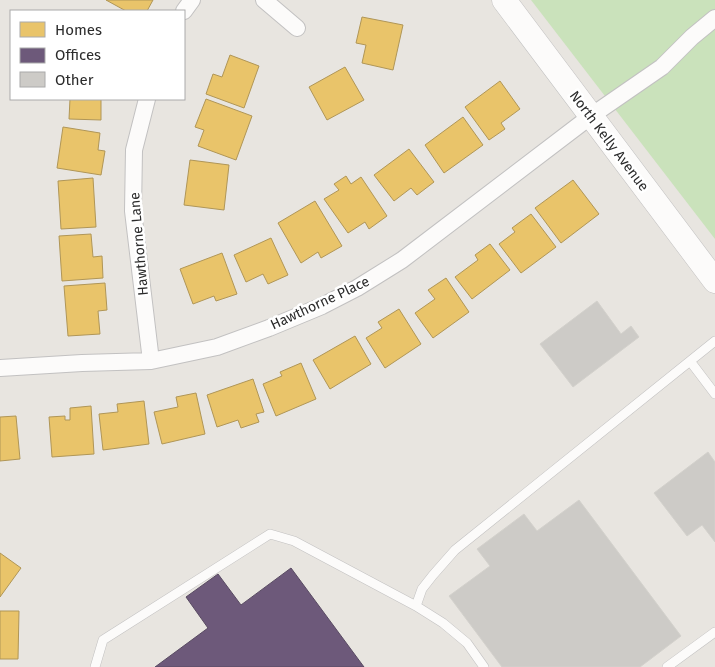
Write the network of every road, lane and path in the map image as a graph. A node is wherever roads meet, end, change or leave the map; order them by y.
1 (264, 0) edge
2 (504, 0) edge
3 (715, 18) edge
4 (297, 28) dead end
5 (147, 100) edge
6 (591, 116) junction
7 (715, 281) edge
8 (715, 341) edge
9 (151, 361) junction
10 (690, 361) junction
11 (0, 368) edge
12 (715, 394) edge
13 (416, 606) junction
14 (715, 632) edge
15 (95, 667) edge
16 (484, 667) edge
17 (667, 667) edge

1 - 4 street
2 - 6 main road, North Kelly Avenue
3 - 6 street, Hawthorne Place
5 - 9 street, Hawthorne Lane
6 - 7 main road, North Kelly Avenue
6 - 9 street, Hawthorne Place
8 - 10 lane
9 - 11 street, Hawthorne Place
10 - 12 lane
10 - 13 lane
13 - 15 lane
13 - 16 lane
14 - 17 lane

